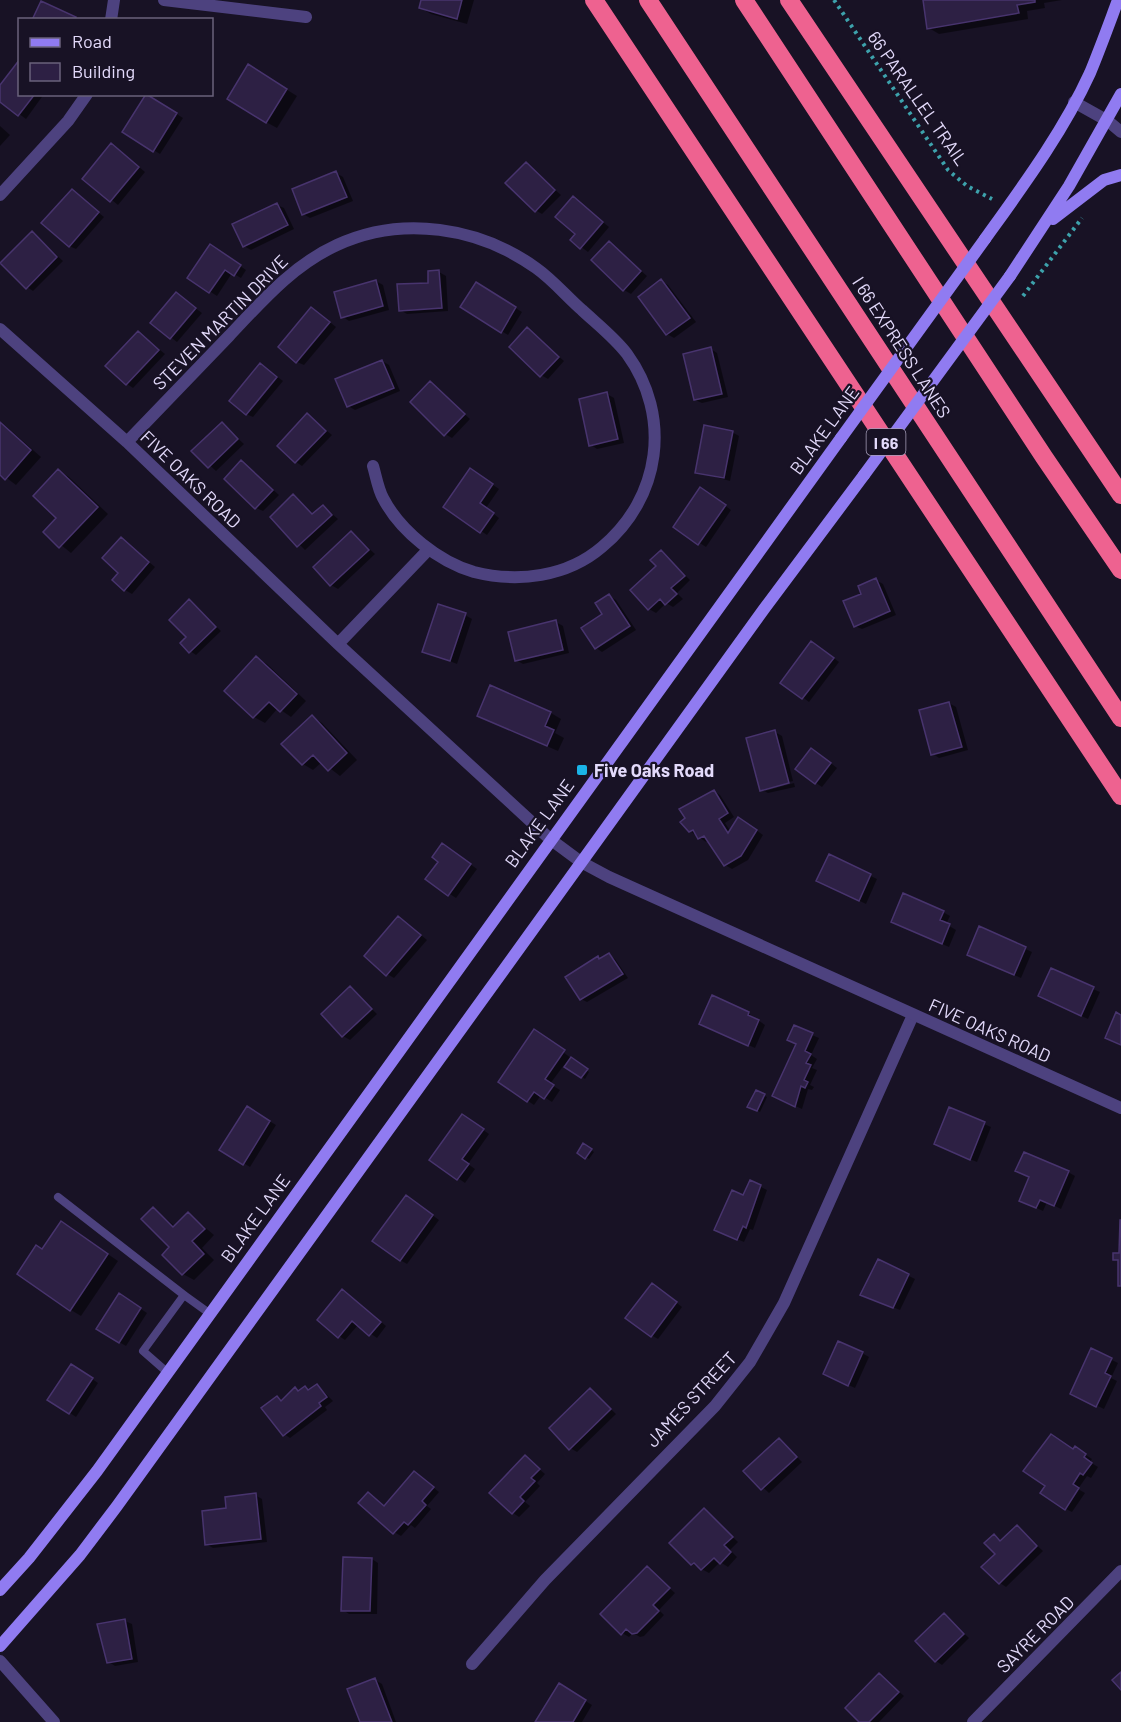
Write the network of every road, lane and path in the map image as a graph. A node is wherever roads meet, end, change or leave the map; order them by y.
1 (114, 0) edge
2 (164, 0) edge
3 (594, 0) edge
4 (648, 0) edge
5 (744, 0) edge
6 (789, 0) edge
7 (834, 0) edge
8 (1118, 0) edge
9 (306, 17) dead end
10 (111, 18) edge
11 (1121, 93) edge
12 (86, 96) edge
13 (1074, 102) junction
14 (1107, 121) junction
15 (1121, 132) edge
16 (1121, 176) edge
17 (0, 195) edge
18 (993, 199) dead end
19 (1085, 213) dead end
20 (1040, 230) junction
21 (1023, 296) dead end
22 (0, 329) edge
23 (127, 442) junction
24 (373, 466) dead end
25 (1121, 495) edge
26 (428, 550) junction
27 (1121, 570) edge
28 (338, 644) junction
29 (1121, 718) edge
30 (1121, 796) edge
31 (550, 839) junction
32 (581, 862) junction
33 (913, 1015) junction
34 (1121, 1108) edge
35 (58, 1197) dead end
36 (184, 1295) junction
37 (209, 1313) junction
38 (167, 1372) junction
39 (1121, 1571) edge
40 (0, 1590) edge
41 (0, 1646) edge
42 (0, 1661) edge
43 (472, 1664) dead end
44 (54, 1722) edge
45 (973, 1722) edge

1 - 10 street
2 - 9 street
3 - 30 highway, I 66
4 - 29 highway, I 66 EXPRESS LANES
5 - 27 highway
6 - 25 highway
7 - 18 path, 66 PARALLEL TRAIL
8 - 13 main road, BLAKE LANE
11 - 14 main road
12 - 17 street
13 - 14 street
13 - 31 main road, BLAKE LANE, bridge
14 - 15 street
14 - 20 main road
16 - 20 main road
19 - 21 path
20 - 32 main road, bridge
22 - 23 street, FIVE OAKS ROAD
23 - 26 street, STEVEN MARTIN DRIVE
23 - 28 street, FIVE OAKS ROAD
24 - 26 street, STEVEN MARTIN DRIVE
26 - 28 street
28 - 31 street, FIVE OAKS ROAD
31 - 32 street, FIVE OAKS ROAD
31 - 37 main road, BLAKE LANE
32 - 33 street, FIVE OAKS ROAD
32 - 41 main road
33 - 34 street, FIVE OAKS ROAD
33 - 43 street, JAMES STREET
35 - 36 lane
36 - 37 lane
36 - 38 lane
37 - 38 main road, BLAKE LANE
38 - 40 main road, BLAKE LANE
39 - 45 street, SAYRE ROAD
42 - 44 street

